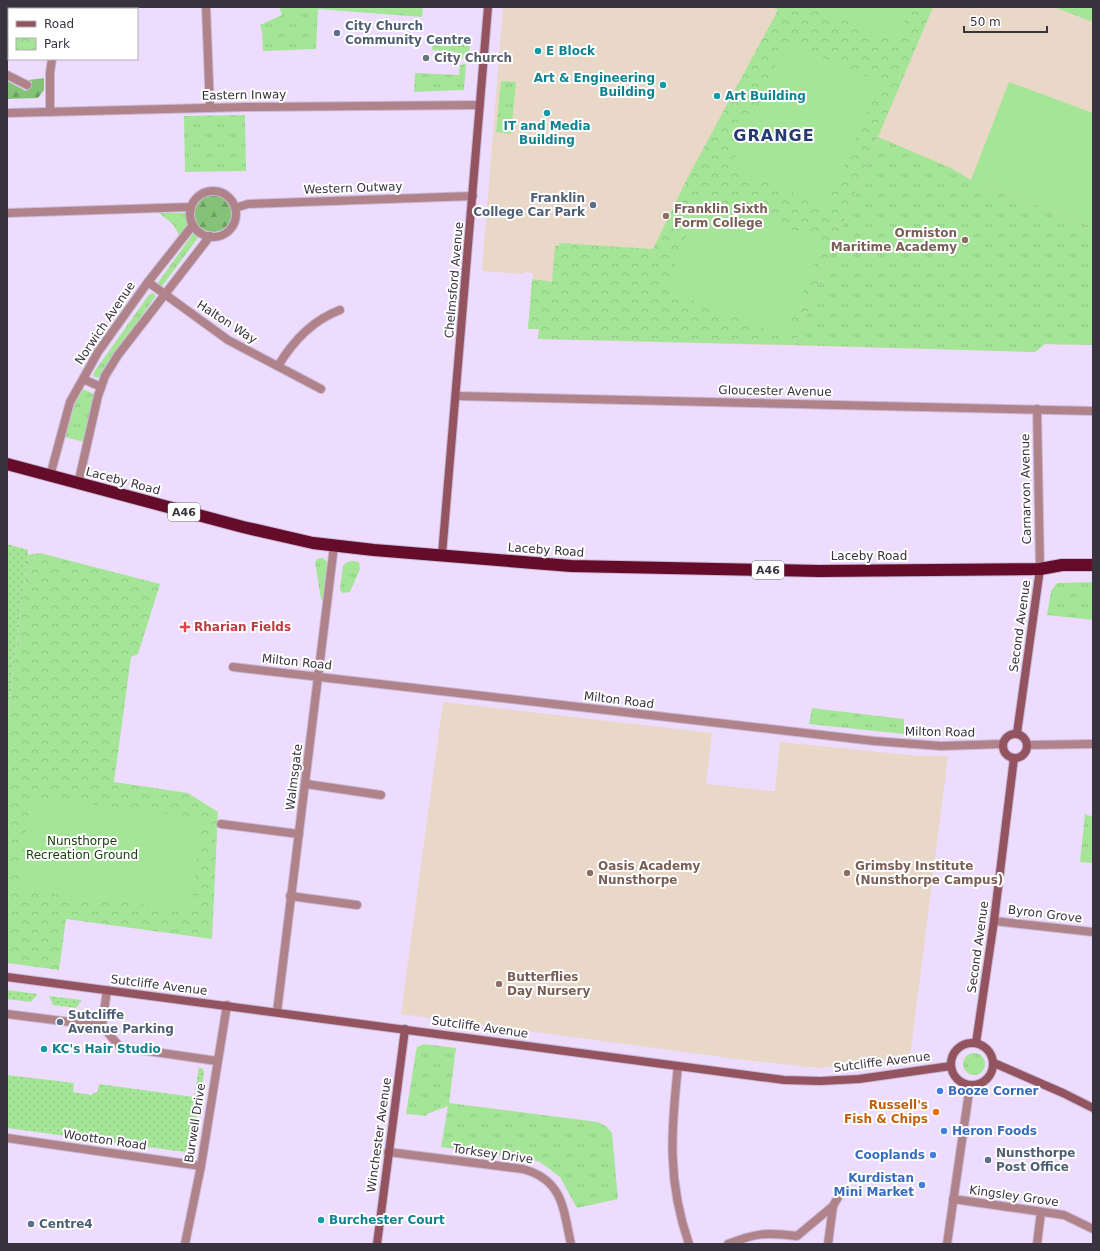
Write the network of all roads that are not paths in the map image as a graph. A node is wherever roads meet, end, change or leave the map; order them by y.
1 (206, 7) edge
2 (488, 7) edge
3 (52, 60) edge
4 (7, 75) edge
5 (27, 85) dead end
6 (480, 105) junction
7 (210, 108) junction
8 (50, 111) junction
9 (7, 113) edge
10 (473, 196) junction
11 (191, 207) junction
12 (235, 208) junction
13 (7, 214) edge
14 (193, 225) junction
15 (210, 236) junction
16 (148, 282) junction
17 (165, 294) junction
18 (340, 310) dead end
19 (278, 366) junction
20 (83, 379) junction
21 (101, 386) junction
22 (321, 389) dead end
23 (456, 396) junction
24 (1037, 409) junction
25 (1093, 411) edge
26 (7, 464) edge
27 (50, 476) junction
28 (78, 484) junction
29 (334, 546) junction
30 (442, 555) junction
31 (1093, 565) edge
32 (1040, 569) junction
33 (233, 667) dead end
34 (319, 677) junction
35 (1016, 733) junction
36 (1002, 744) junction
37 (1093, 744) edge
38 (1028, 745) junction
39 (1014, 758) junction
40 (306, 784) junction
41 (381, 795) dead end
42 (221, 824) dead end
43 (298, 834) junction
44 (290, 896) junction
45 (357, 905) dead end
46 (994, 921) junction
47 (1093, 932) edge
48 (7, 977) edge
49 (107, 990) junction
50 (228, 1006) junction
51 (277, 1012) junction
52 (7, 1014) edge
53 (102, 1026) junction
54 (405, 1029) junction
55 (976, 1043) junction
56 (217, 1061) junction
57 (994, 1063) junction
58 (678, 1066) junction
59 (951, 1066) junction
60 (970, 1085) junction
61 (1093, 1108) edge
62 (7, 1138) edge
63 (388, 1152) junction
64 (201, 1166) junction
65 (841, 1192) dead end
66 (953, 1200) junction
67 (833, 1206) junction
68 (1041, 1212) junction
69 (1093, 1228) edge
70 (797, 1236) junction
71 (185, 1244) edge
72 (377, 1244) edge
73 (571, 1244) edge
74 (689, 1244) edge
75 (728, 1244) edge
76 (803, 1244) edge
77 (828, 1244) edge
78 (947, 1244) edge
79 (1037, 1244) edge

1 - 7 street
2 - 6 street, Chelmsford Avenue
3 - 8 street
4 - 5 street
6 - 7 street, Eastern Inway
6 - 10 street, Chelmsford Avenue
7 - 8 street, Eastern Inway
8 - 9 street, Eastern Inway
10 - 12 street, Western Outway
10 - 23 street, Chelmsford Avenue
11 - 12 street
11 - 13 street
11 - 14 street
12 - 15 street
14 - 15 street
14 - 16 street, Norwich Avenue
15 - 17 street
16 - 17 street, Norwich Avenue
16 - 20 street, Norwich Avenue
17 - 19 street, Halton Way
17 - 21 street
18 - 19 street
19 - 22 street, Halton Way
20 - 21 street, Norwich Avenue
20 - 27 street, Norwich Avenue
21 - 28 street
23 - 24 street, Gloucester Avenue
23 - 30 street, Chelmsford Avenue
24 - 25 street, Gloucester Avenue
24 - 32 street, Carnarvon Avenue
26 - 27 highway, Laceby Road / A46
27 - 28 highway, Laceby Road / A46
28 - 29 highway, Laceby Road / A46
29 - 30 highway, Laceby Road / A46
29 - 34 street, Walmsgate
30 - 32 highway, Laceby Road / A46
31 - 32 highway, Laceby Road / A46
32 - 35 street, Second Avenue
33 - 34 street, Milton Road
34 - 36 street, Milton Road
34 - 40 street, Walmsgate
35 - 36 street
35 - 38 street
36 - 39 street
37 - 38 street
38 - 39 street
39 - 46 street, Second Avenue
40 - 41 street
40 - 43 street, Walmsgate
42 - 43 street
43 - 44 street, Walmsgate
44 - 45 street
44 - 51 street, Walmsgate
46 - 47 street, Byron Grove
46 - 55 street, Second Avenue
48 - 49 street, Sutcliffe Avenue
49 - 50 street, Sutcliffe Avenue
49 - 53 street
50 - 51 street, Sutcliffe Avenue
50 - 56 street, Burwell Drive
51 - 54 street, Sutcliffe Avenue
52 - 53 street
53 - 56 street
54 - 58 street, Sutcliffe Avenue
54 - 63 street, Winchester Avenue
55 - 57 street
55 - 59 street
56 - 64 street, Burwell Drive
57 - 60 street
57 - 61 street
58 - 59 street, Sutcliffe Avenue
58 - 74 street
59 - 60 street
60 - 66 street
62 - 64 street, Wootton Road
63 - 72 street, Winchester Avenue
63 - 73 street, Torksey Drive
64 - 71 street, Burwell Drive
65 - 67 street
66 - 68 street, Kingsley Grove
66 - 78 street
67 - 70 street
67 - 77 street
68 - 69 street, Kingsley Grove
68 - 79 street
70 - 75 street
70 - 76 street

